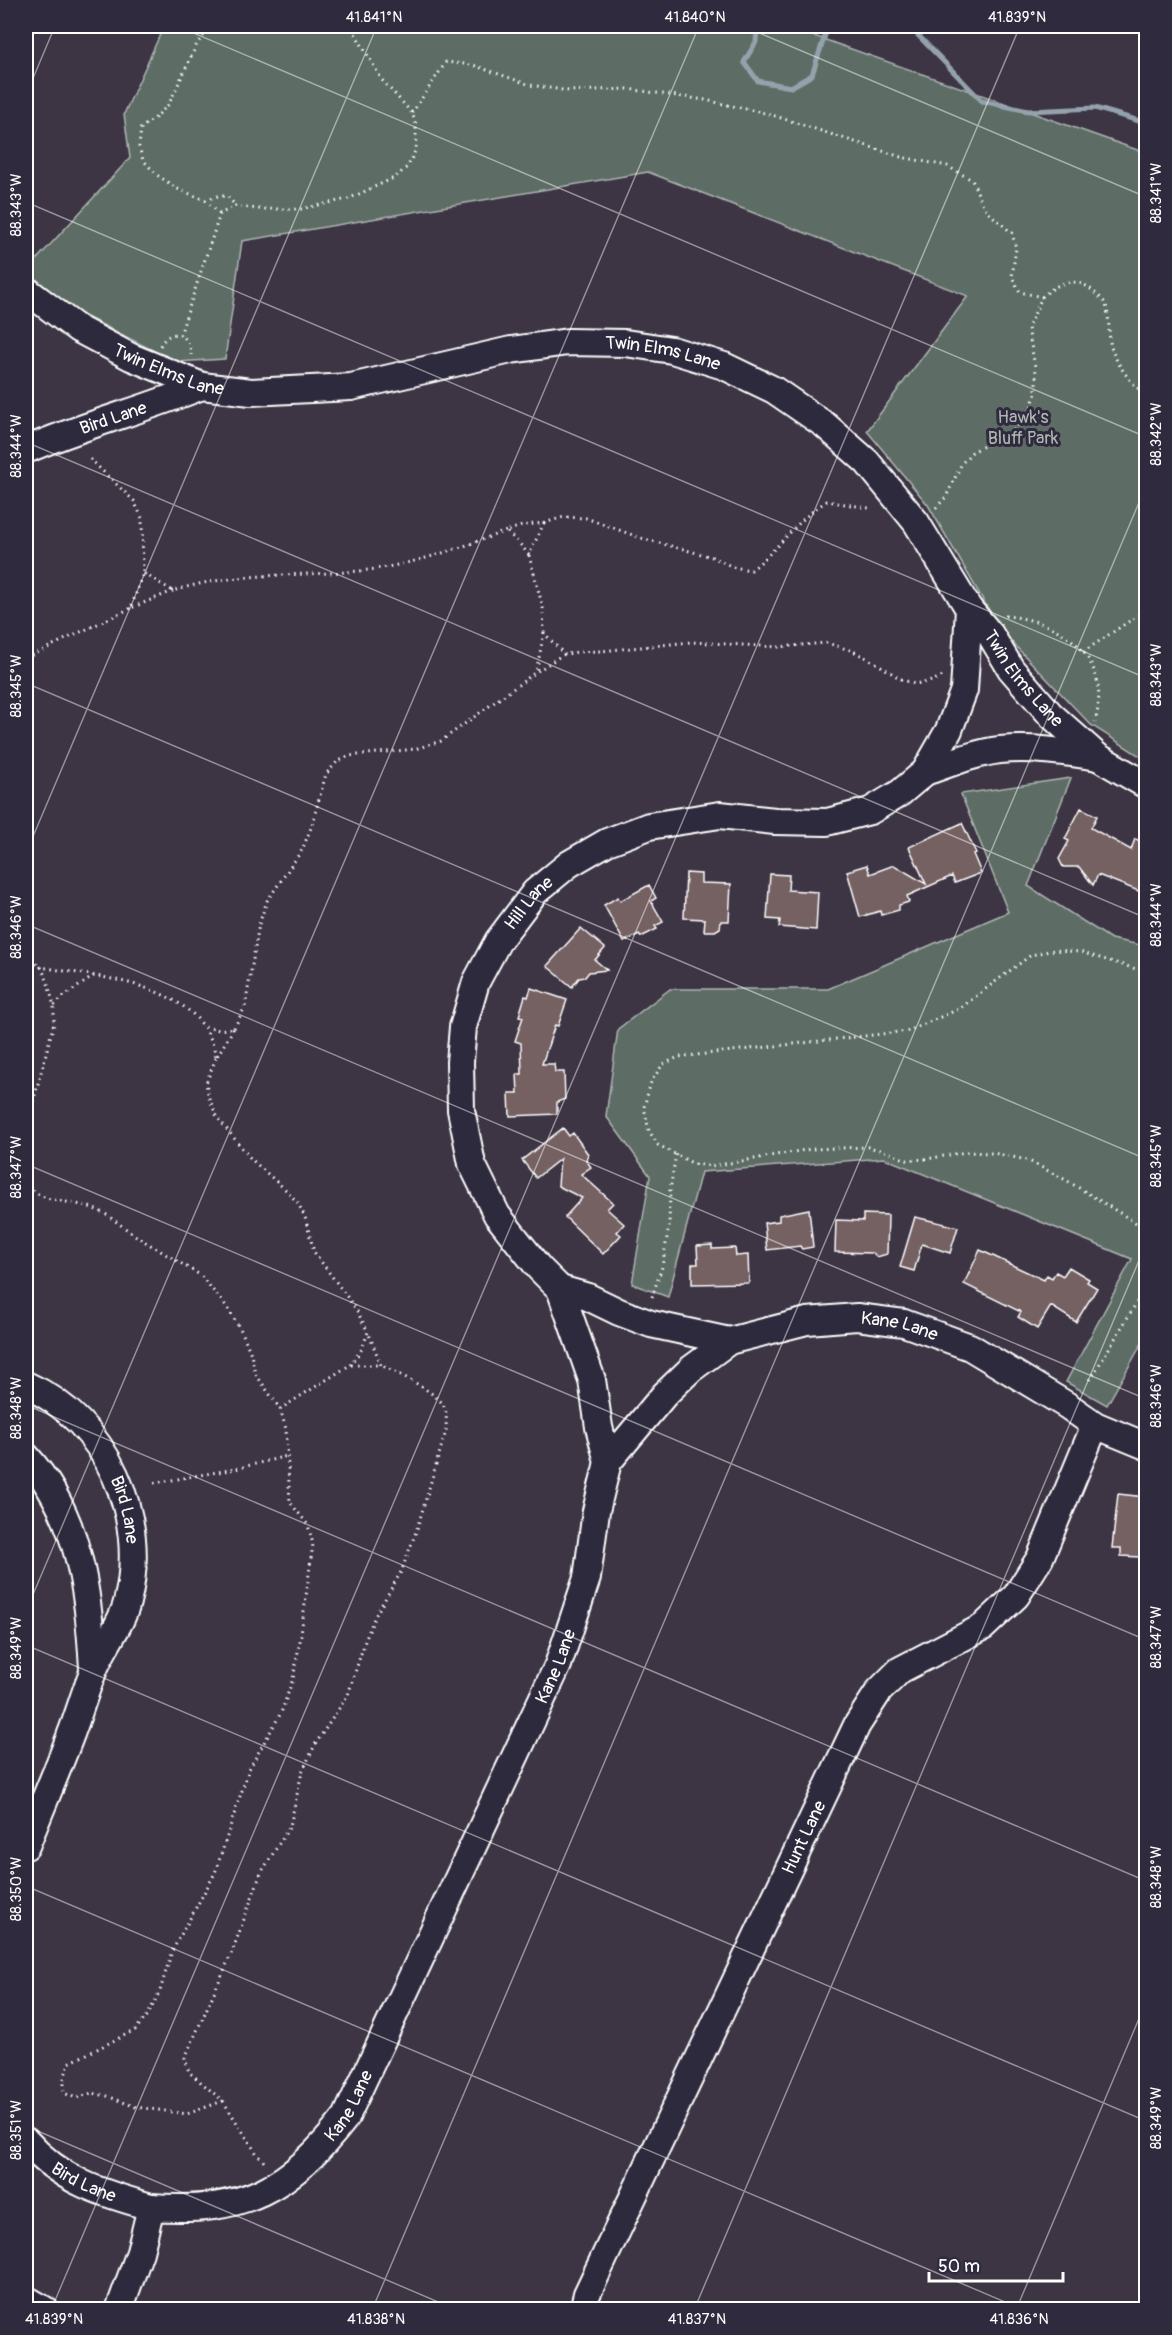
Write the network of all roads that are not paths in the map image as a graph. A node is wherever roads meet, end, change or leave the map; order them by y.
1 (26, 290) edge
2 (202, 386) junction
3 (26, 450) edge
4 (969, 609) junction
5 (1098, 757) junction
6 (925, 772) junction
7 (1146, 785) edge
8 (560, 1288) junction
9 (729, 1341) junction
10 (26, 1385) edge
11 (1095, 1425) junction
12 (1146, 1446) edge
13 (26, 1456) edge
14 (608, 1462) junction
15 (93, 1670) junction
16 (26, 1846) edge
17 (26, 2141) edge
18 (151, 2207) junction
19 (26, 2299) edge
20 (45, 2310) edge
21 (119, 2310) edge
22 (583, 2310) edge

1 - 2 street, Twin Elms Lane
2 - 3 street, Bird Lane
2 - 4 street, Twin Elms Lane
4 - 5 street, Twin Elms Lane
4 - 6 street
5 - 6 street
5 - 7 street, Twin Elms Lane
6 - 8 street, Hill Lane
8 - 9 street
8 - 14 street
9 - 11 street, Kane Lane
9 - 14 street, Kane Lane
10 - 15 street, Bird Lane
11 - 12 street, Kane Lane
11 - 22 street, Hunt Lane
13 - 15 street, Bird Lane
14 - 18 street, Kane Lane
15 - 16 street, Bird Lane
17 - 18 street, Bird Lane
18 - 21 street
19 - 20 street

